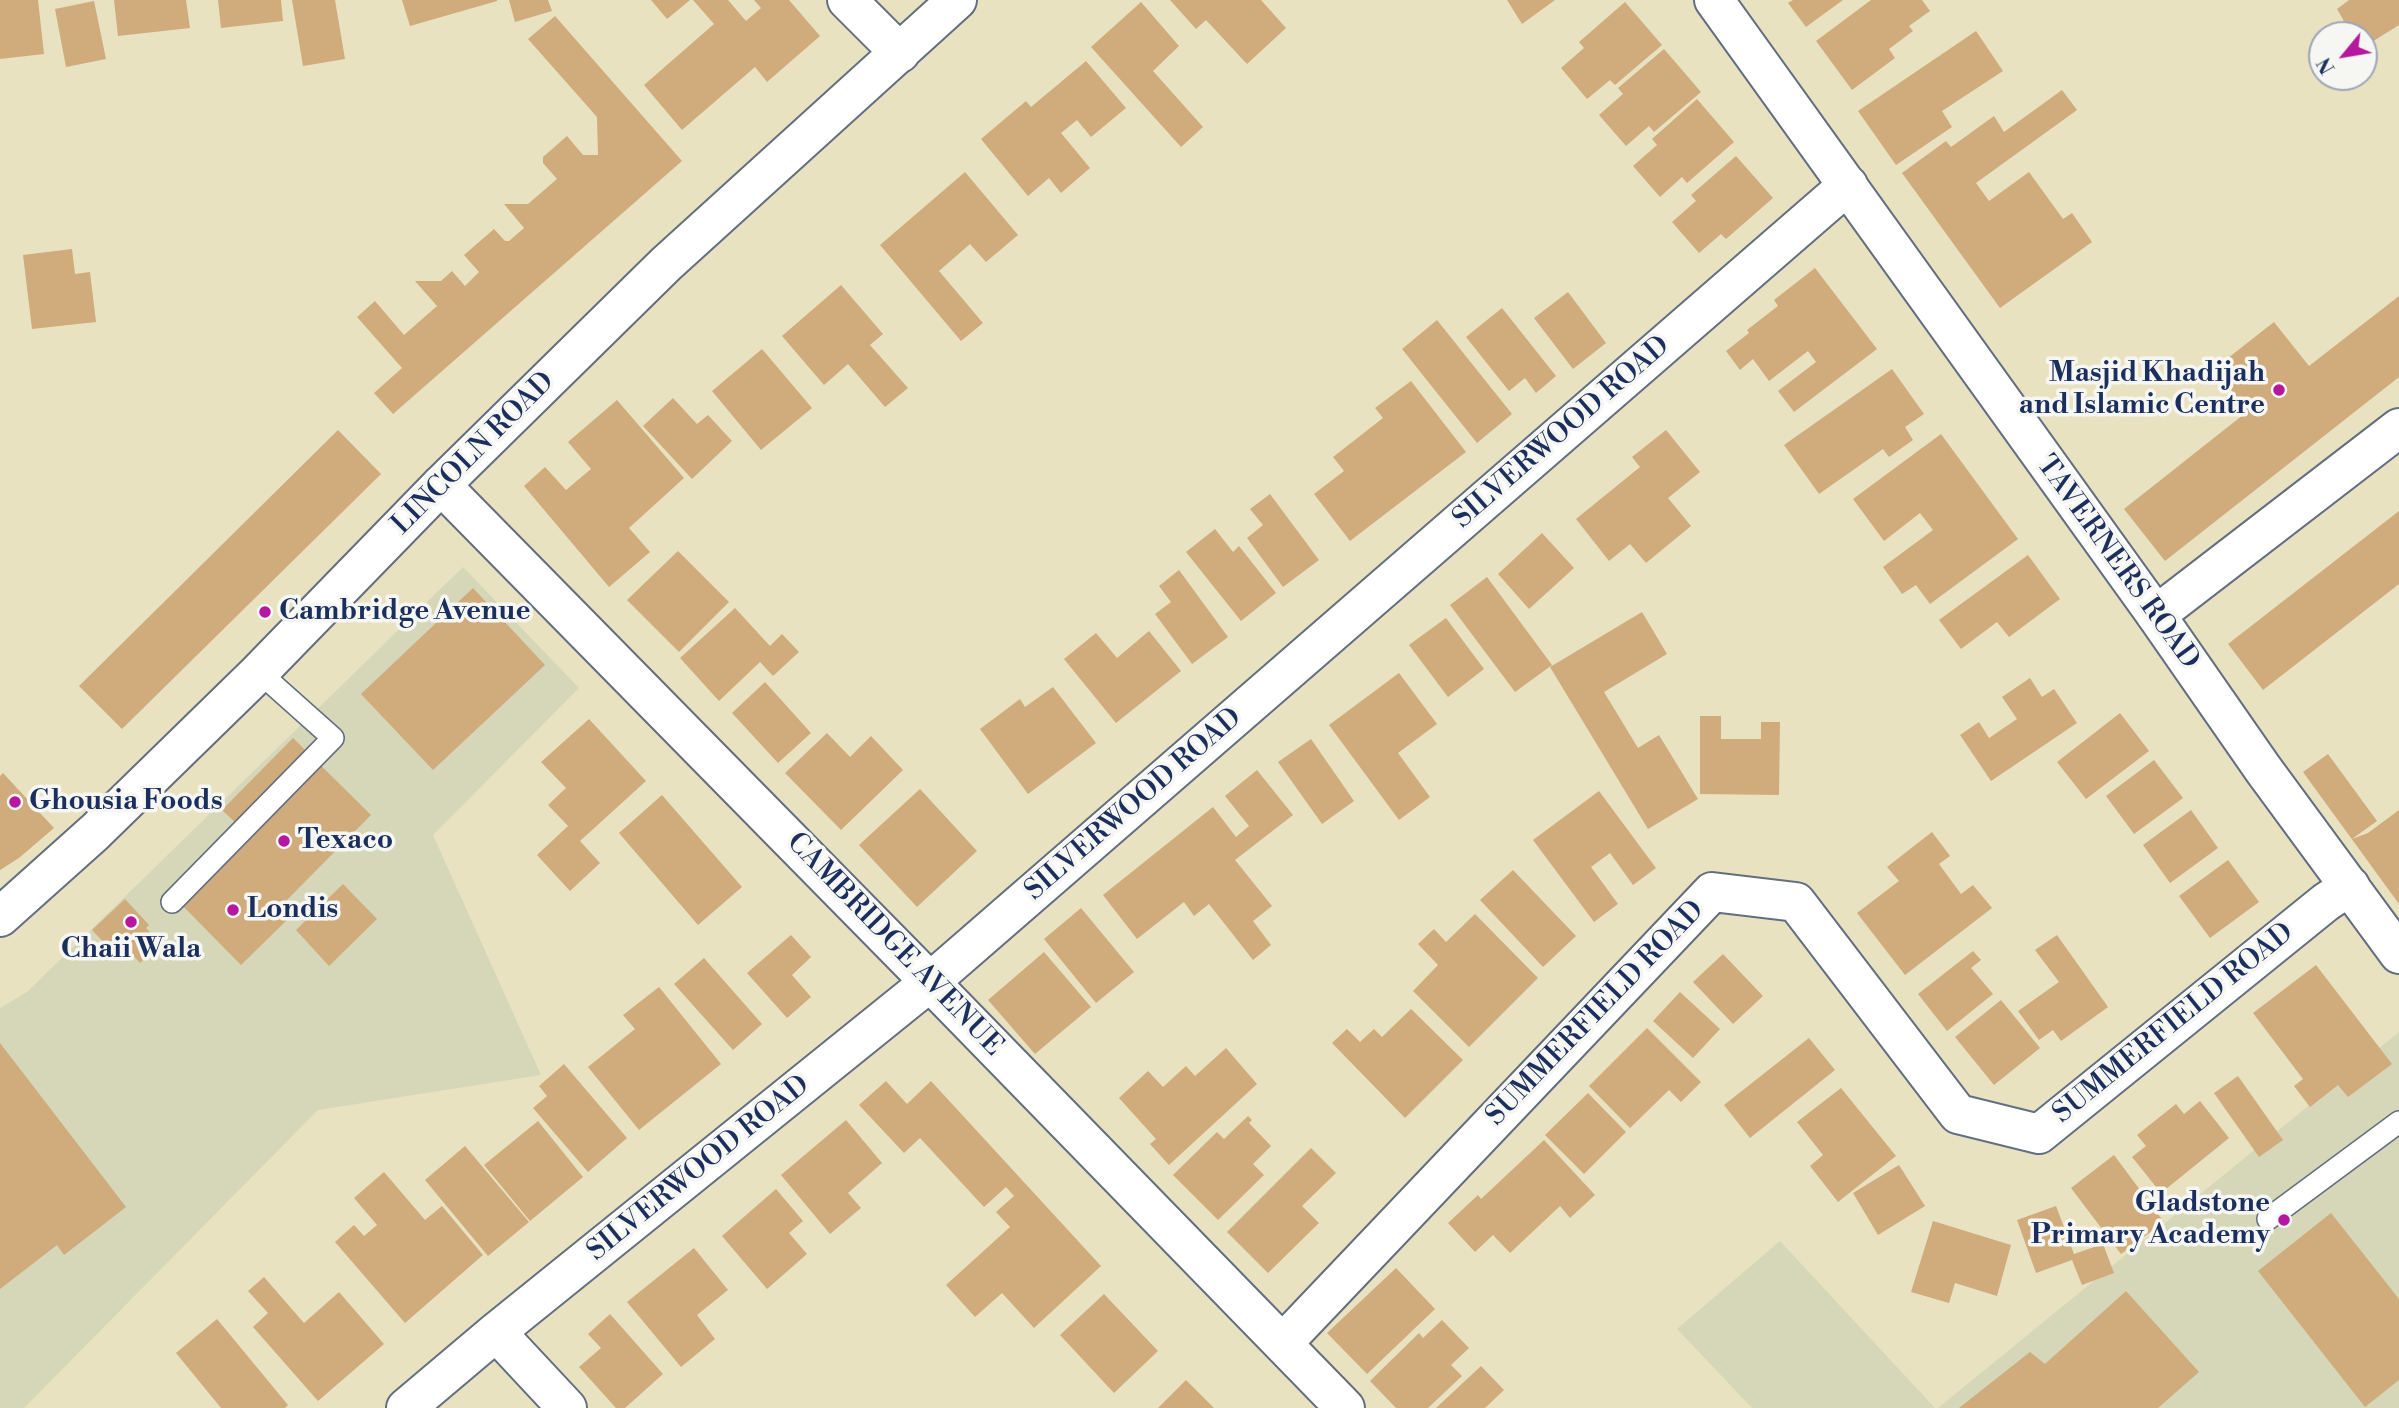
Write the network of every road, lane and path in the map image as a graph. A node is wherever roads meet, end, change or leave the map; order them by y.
1 (847, 0) edge
2 (957, 0) edge
3 (1714, 0) edge
4 (900, 53) junction
5 (1848, 185) junction
6 (2399, 428) edge
7 (441, 485) junction
8 (2156, 615) junction
9 (258, 672) junction
10 (2350, 886) junction
11 (172, 902) dead end
12 (0, 917) edge
13 (2399, 954) edge
14 (930, 982) junction
15 (2399, 1122) edge
16 (2268, 1219) dead end
17 (496, 1332) junction
18 (1283, 1343) junction
19 (406, 1408) edge
20 (567, 1408) edge
21 (1345, 1408) edge

1 - 4 street
2 - 4 street, LINCOLN ROAD
3 - 5 street, TAVERNERS ROAD
4 - 7 street, LINCOLN ROAD
5 - 8 street, TAVERNERS ROAD
5 - 14 street, SILVERWOOD ROAD
6 - 8 street
7 - 9 street, LINCOLN ROAD
7 - 14 street, CAMBRIDGE AVENUE
8 - 10 street, TAVERNERS ROAD
9 - 11 lane
9 - 12 street, LINCOLN ROAD
10 - 13 street, TAVERNERS ROAD
10 - 18 street, SUMMERFIELD ROAD
14 - 17 street, SILVERWOOD ROAD
14 - 18 street, CAMBRIDGE AVENUE
15 - 16 lane
17 - 19 street, SILVERWOOD ROAD
17 - 20 street
18 - 21 street, CAMBRIDGE AVENUE

